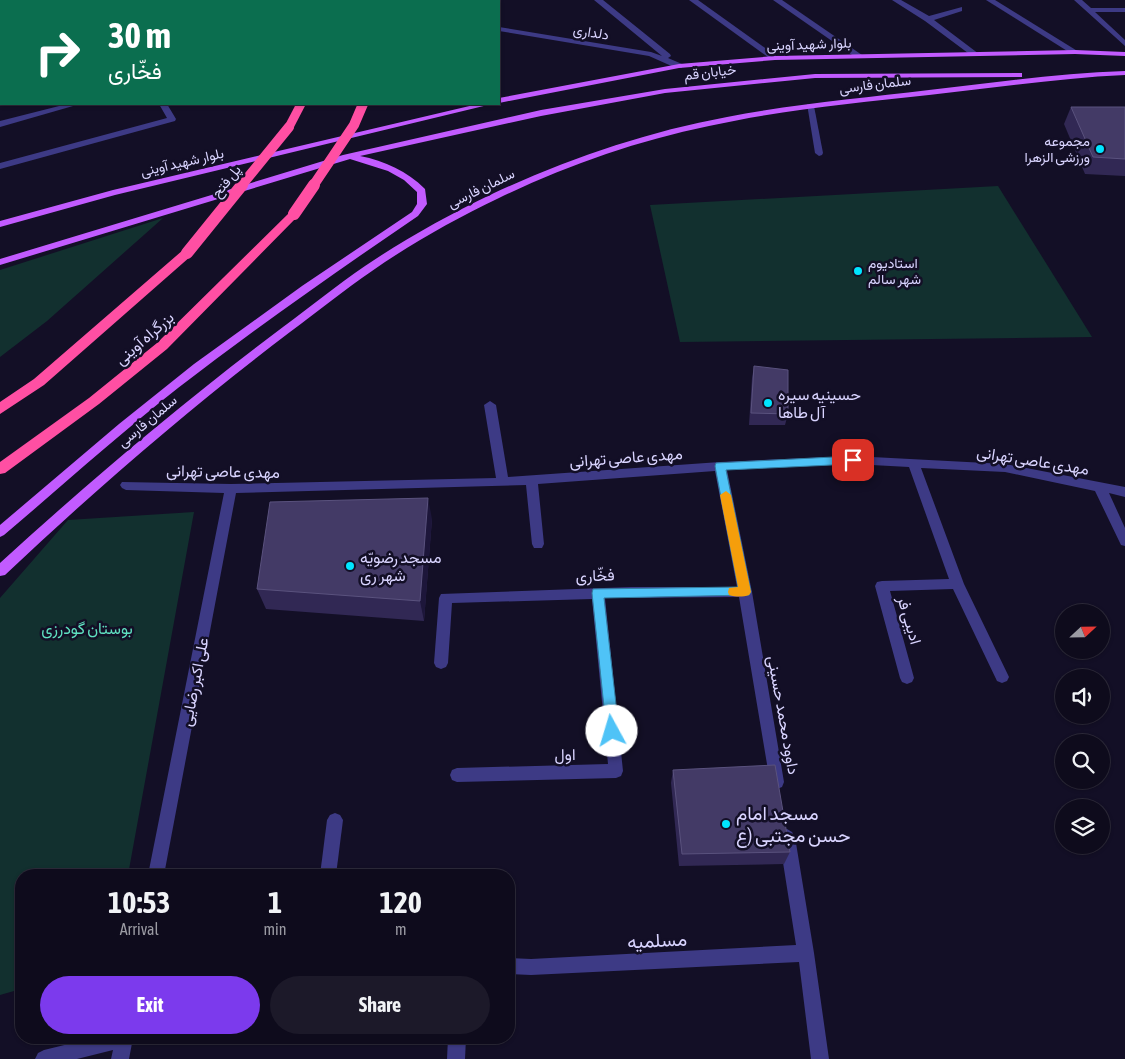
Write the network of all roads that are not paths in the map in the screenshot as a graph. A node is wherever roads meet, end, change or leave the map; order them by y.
1 (598, 0) edge
2 (693, 0) edge
3 (777, 0) edge
4 (896, 0) edge
5 (990, 0) edge
6 (1078, 0) edge
7 (960, 9) dead end
8 (1089, 10) junction
9 (1125, 10) edge
10 (928, 18) junction
11 (500, 29) edge
12 (1125, 44) edge
13 (1076, 52) junction
14 (976, 54) junction
15 (1125, 54) edge
16 (858, 55) junction
17 (775, 58) junction
18 (678, 66) junction
19 (1125, 73) edge
20 (1084, 74) junction
21 (500, 101) edge
22 (72, 105) edge
23 (164, 105) edge
24 (301, 105) edge
25 (363, 105) edge
26 (484, 105) edge
27 (810, 106) junction
28 (0, 124) edge
29 (819, 153) dead end
30 (346, 157) junction
31 (0, 166) edge
32 (0, 224) edge
33 (0, 262) edge
34 (490, 405) dead end
35 (0, 409) edge
36 (913, 463) junction
37 (720, 466) junction
38 (0, 469) edge
39 (532, 480) junction
40 (503, 482) junction
41 (126, 485) dead end
42 (1099, 486) junction
43 (231, 489) junction
44 (1125, 492) edge
45 (0, 532) edge
46 (1125, 541) edge
47 (538, 544) dead end
48 (0, 571) edge
49 (957, 584) junction
50 (745, 592) junction
51 (598, 593) junction
52 (441, 663) dead end
53 (1002, 677) dead end
54 (908, 678) dead end
55 (456, 775) dead end
56 (780, 798) edge
57 (336, 820) dead end
58 (785, 827) edge
59 (157, 869) edge
60 (329, 869) edge
61 (806, 953) junction
62 (515, 966) edge
63 (101, 1044) edge
64 (123, 1044) edge
65 (457, 1044) edge
66 (44, 1059) edge
67 (120, 1059) edge
68 (456, 1059) edge
69 (820, 1059) edge

1 - 18 street
2 - 17 street
3 - 16 street
4 - 10 street
5 - 13 street
6 - 8 street
7 - 10 street
8 - 9 street
8 - 12 street
10 - 14 street
11 - 18 street, دلداری
13 - 14 main road, بلوار شهید آوینی
13 - 15 main road, بلوار شهید آوینی
14 - 16 main road, بلوار شهید آوینی
16 - 17 main road, بلوار شهید آوینی
17 - 18 main road, بلوار شهید آوینی
18 - 21 main road, بلوار شهید آوینی
19 - 20 main road
20 - 27 main road, سلمان فارسی
20 - 30 main road, خیابان قم
22 - 28 street
23 - 31 street
24 - 35 highway, پل فتح, bridge
25 - 38 highway, بزرگراه آوینی, bridge
26 - 32 main road, بلوار شهید آوینی
27 - 29 street
27 - 48 main road, سلمان فارسی
30 - 33 main road
30 - 45 main road, سلمان فارسی
34 - 40 street
36 - 37 street, مهدی عاصی تهرانی
36 - 42 street, مهدی عاصی تهرانی
36 - 49 street
37 - 39 street, مهدی عاصی تهرانی
37 - 50 street, داوود محمد حسینی
39 - 40 street, مهدی عاصی تهرانی
39 - 47 street
40 - 43 street, مهدی عاصی تهرانی
41 - 43 street, مهدی عاصی تهرانی
42 - 44 street, مهدی عاصی تهرانی
42 - 46 street
43 - 59 street, علی اکبر رضایی
49 - 53 street
49 - 54 street, ادیبی فر
50 - 51 street, فخّاری
50 - 56 street, داوود محمد حسینی
51 - 52 street, فخّاری
51 - 55 street, اول
57 - 60 street
58 - 61 street
61 - 62 street, مسلمیه
61 - 69 street
63 - 66 street
64 - 67 street
65 - 68 street

